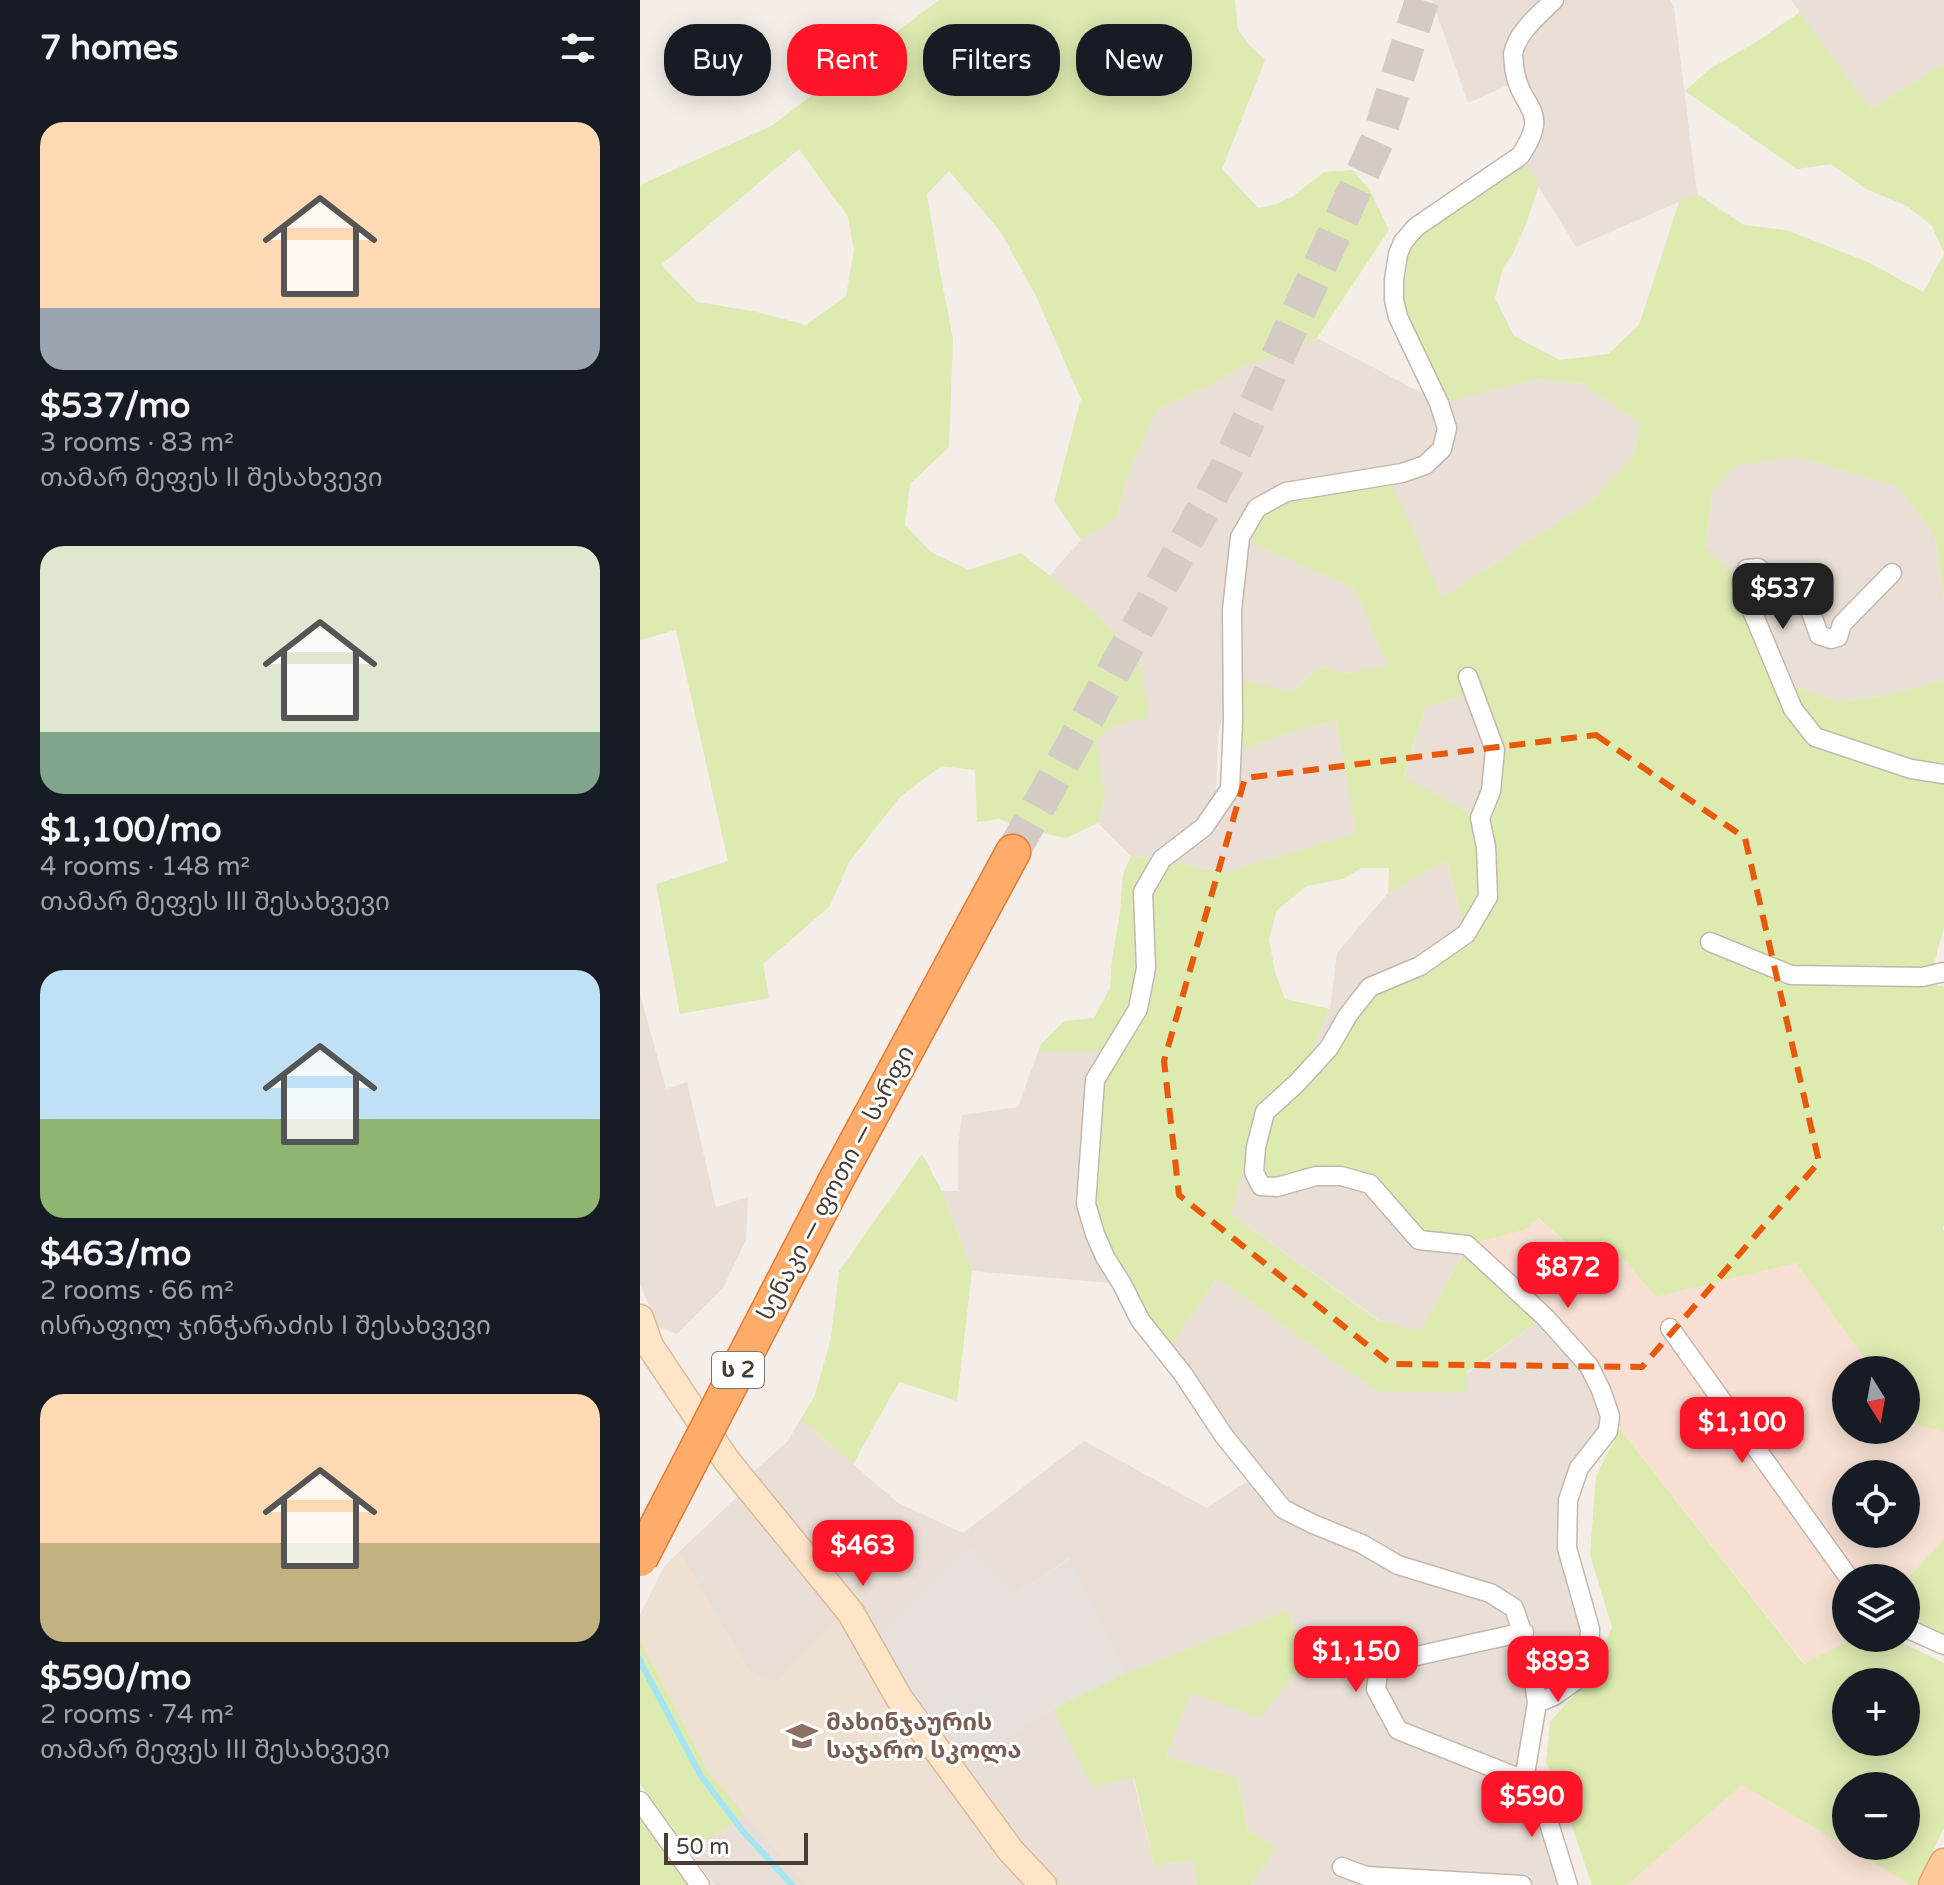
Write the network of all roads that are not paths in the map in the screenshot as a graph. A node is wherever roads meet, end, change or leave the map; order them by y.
1 (1554, 0) edge
2 (1892, 573) dead end
3 (1468, 677) dead end
4 (1944, 774) edge
5 (1013, 852) tunnel mouth
6 (1710, 942) dead end
7 (1944, 972) edge
8 (640, 1318) edge
9 (1670, 1328) dead end
10 (640, 1559) edge
11 (1839, 1564) edge
12 (1524, 1632) junction
13 (1920, 1634) edge
14 (1944, 1645) edge
15 (1537, 1703) junction
16 (1524, 1780) junction
17 (640, 1801) edge
18 (1944, 1863) edge
19 (1342, 1867) dead end
20 (700, 1885) edge
21 (1043, 1885) edge
22 (1522, 1885) edge
23 (1568, 1885) edge
24 (1933, 1885) edge

1 - 12 street
2 - 4 street
3 - 15 street
5 - 10 highway, სენაკი — ფოთი — სარფი / ს 2, bridge
6 - 7 street
8 - 21 street
9 - 11 street
12 - 15 street
12 - 16 street
13 - 14 street
15 - 16 street
16 - 23 street
17 - 20 street
18 - 24 main road
19 - 22 street

